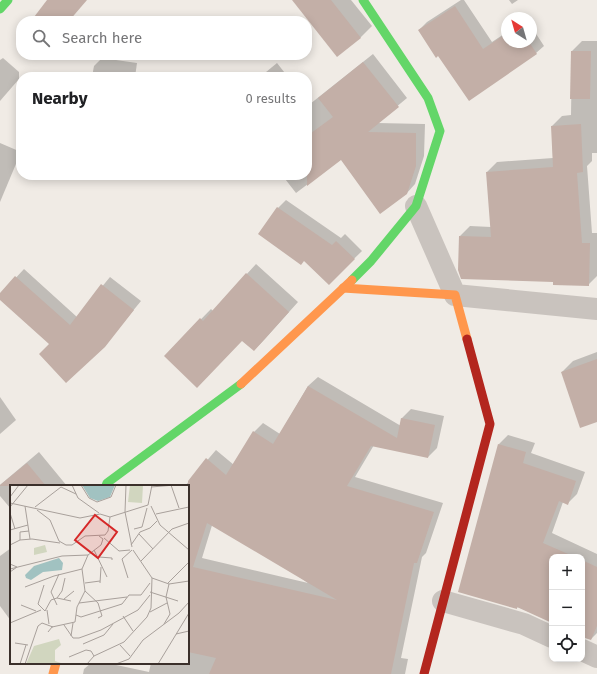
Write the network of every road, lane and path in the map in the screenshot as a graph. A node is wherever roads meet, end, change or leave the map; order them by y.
1 (8, 0) edge
2 (364, 0) edge
3 (0, 9) edge
4 (416, 206) junction
5 (343, 288) junction
6 (455, 295) junction
7 (597, 309) edge
8 (106, 485) edge
9 (443, 601) junction
10 (549, 636) edge
11 (585, 651) edge
12 (597, 657) edge
13 (56, 664) edge
14 (53, 674) edge
15 (424, 674) edge

1 - 3 main road
2 - 4 main road
4 - 5 main road
4 - 6 street
5 - 6 main road
5 - 8 main road
6 - 7 street
6 - 9 main road
9 - 10 street
9 - 15 main road
11 - 12 street
13 - 14 main road

